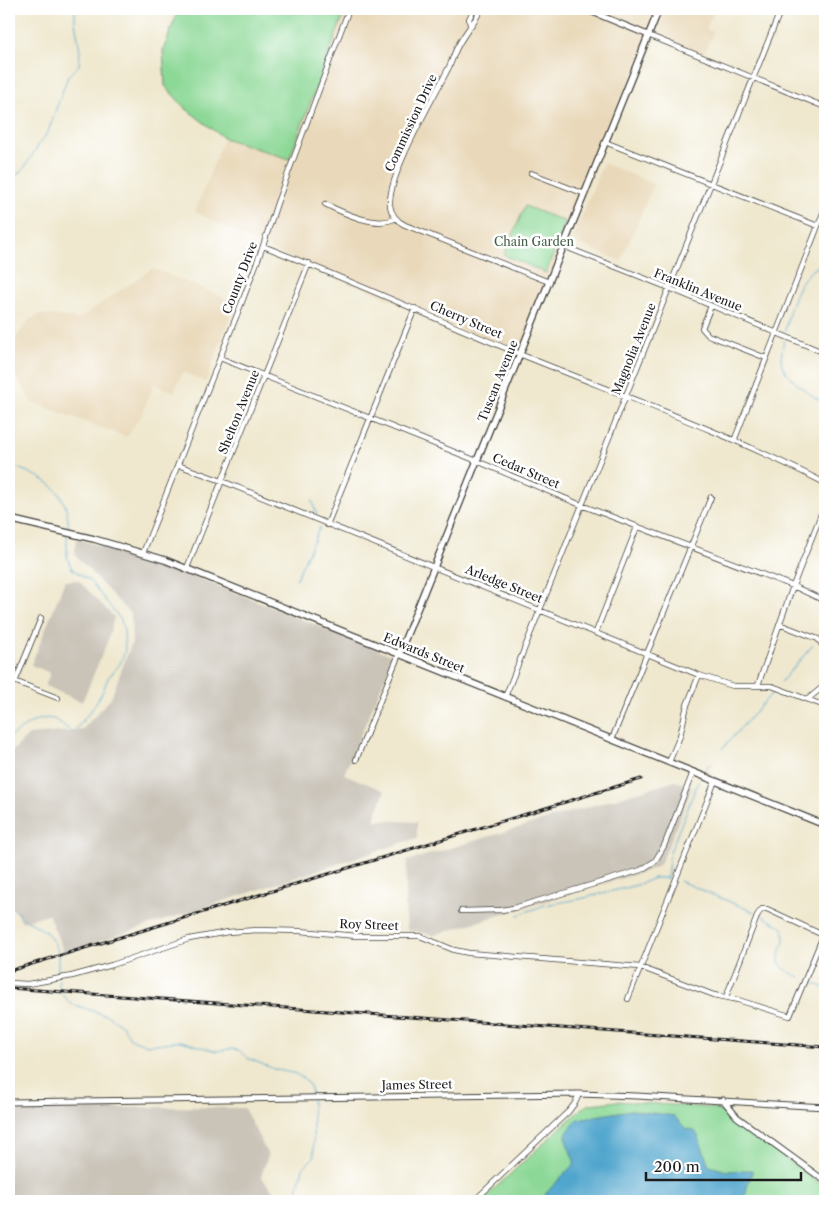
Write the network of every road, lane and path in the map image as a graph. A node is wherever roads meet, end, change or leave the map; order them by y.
1 (349, 9) edge
2 (474, 9) edge
3 (481, 9) edge
4 (585, 9) edge
5 (659, 9) edge
6 (781, 9) edge
7 (470, 25) junction
8 (648, 35) junction
9 (754, 77) junction
10 (825, 107) edge
11 (605, 142) junction
12 (531, 173) dead end
13 (711, 183) junction
14 (585, 194) junction
15 (325, 204) dead end
16 (825, 208) edge
17 (396, 218) junction
18 (818, 226) junction
19 (263, 246) junction
20 (563, 246) junction
21 (308, 263) junction
22 (548, 282) junction
23 (670, 288) junction
24 (710, 306) junction
25 (415, 308) junction
26 (776, 332) junction
27 (825, 353) edge
28 (520, 354) junction
29 (220, 358) junction
30 (766, 358) junction
31 (264, 377) junction
32 (626, 397) junction
33 (370, 419) junction
34 (734, 441) junction
35 (476, 461) junction
36 (178, 465) junction
37 (222, 481) junction
38 (825, 483) edge
39 (711, 497) dead end
40 (581, 504) junction
41 (825, 504) edge
42 (9, 519) edge
43 (327, 524) junction
44 (637, 527) junction
45 (692, 547) junction
46 (143, 553) junction
47 (434, 567) junction
48 (187, 568) junction
49 (793, 586) junction
50 (825, 600) edge
51 (540, 609) junction
52 (41, 618) dead end
53 (779, 624) junction
54 (596, 632) junction
55 (825, 650) edge
56 (647, 653) junction
57 (399, 654) junction
58 (699, 675) junction
59 (9, 679) edge
60 (15, 682) junction
61 (758, 685) junction
62 (825, 685) edge
63 (505, 697) junction
64 (58, 698) dead end
65 (808, 699) junction
66 (825, 706) edge
67 (612, 739) junction
68 (356, 760) dead end
69 (669, 762) junction
70 (693, 772) junction
71 (715, 781) junction
72 (825, 825) edge
73 (461, 911) dead end
74 (825, 934) edge
75 (640, 967) junction
76 (9, 983) edge
77 (726, 997) junction
78 (628, 999) dead end
79 (579, 1094) junction
80 (723, 1100) junction
81 (9, 1102) edge
82 (825, 1108) edge
83 (825, 1181) edge
84 (474, 1201) edge

1 - 19 street, County Drive
2 - 7 street, Commission Drive
3 - 7 street, Commission Drive
4 - 8 street
5 - 8 main road, Tuscan Avenue
6 - 9 street, Magnolia Avenue
7 - 17 street, Commission Drive
8 - 9 street
8 - 11 main road, Tuscan Avenue
9 - 10 street
9 - 13 street, Magnolia Avenue
11 - 13 street
11 - 14 main road, Tuscan Avenue
12 - 14 street
13 - 18 street
13 - 23 street, Magnolia Avenue
14 - 20 main road, Tuscan Avenue
15 - 17 street
16 - 18 street
17 - 22 street
18 - 26 street
19 - 21 street, Cherry Street
19 - 29 street, County Drive
20 - 22 main road, Tuscan Avenue
20 - 23 street, Franklin Avenue
21 - 25 street, Cherry Street
21 - 31 street, Shelton Avenue
22 - 28 main road, Tuscan Avenue
23 - 24 street, Franklin Avenue
23 - 32 street, Magnolia Avenue
24 - 26 street, Franklin Avenue
24 - 30 street
25 - 28 street, Cherry Street
25 - 33 street
26 - 27 street, Franklin Avenue
26 - 30 street
28 - 32 street, Cherry Street
28 - 35 main road, Tuscan Avenue
29 - 31 street, Cedar Street
29 - 36 street, County Drive
30 - 34 street
31 - 33 street, Cedar Street
31 - 37 street, Shelton Avenue
32 - 34 street, Cherry Street
32 - 40 street, Magnolia Avenue
33 - 35 street, Cedar Street
33 - 43 street
34 - 38 street, Cherry Street
35 - 40 street, Cedar Street
35 - 47 main road, Tuscan Avenue
36 - 37 street, Arledge Street
36 - 46 street, County Drive
37 - 43 street, Arledge Street
37 - 48 street, Shelton Avenue
39 - 45 street
40 - 44 street, Cedar Street
40 - 51 street, Magnolia Avenue
41 - 49 street
42 - 46 main road, Edwards Street
43 - 47 street, Arledge Street
44 - 45 street, Cedar Street
44 - 54 street
45 - 49 street, Cedar Street
45 - 56 street
46 - 48 main road, Edwards Street
47 - 51 street, Arledge Street
47 - 57 main road, Tuscan Avenue
48 - 57 main road, Edwards Street
49 - 50 street, Cedar Street
49 - 53 street
51 - 54 street, Arledge Street
51 - 63 street, Magnolia Avenue
52 - 60 street
53 - 55 street
53 - 61 street
54 - 56 street, Arledge Street
56 - 58 street, Arledge Street
56 - 67 street
57 - 63 main road, Edwards Street
57 - 68 street, Tuscan Avenue
58 - 61 street, Arledge Street
58 - 69 street
59 - 60 street
60 - 64 street
61 - 65 street, Arledge Street
62 - 65 street
63 - 67 main road, Edwards Street
65 - 66 street, Arledge Street
67 - 69 main road, Edwards Street
69 - 70 main road, Edwards Street
70 - 71 main road, Edwards Street
70 - 73 street
71 - 72 main road, Edwards Street
71 - 75 street
74 - 77 street, Roy Street
74 - 77 street
75 - 76 street, Roy Street
75 - 77 street, Roy Street
75 - 78 street
79 - 80 street, James Street
79 - 81 street, James Street
79 - 84 street
80 - 82 street, James Street
80 - 83 street

